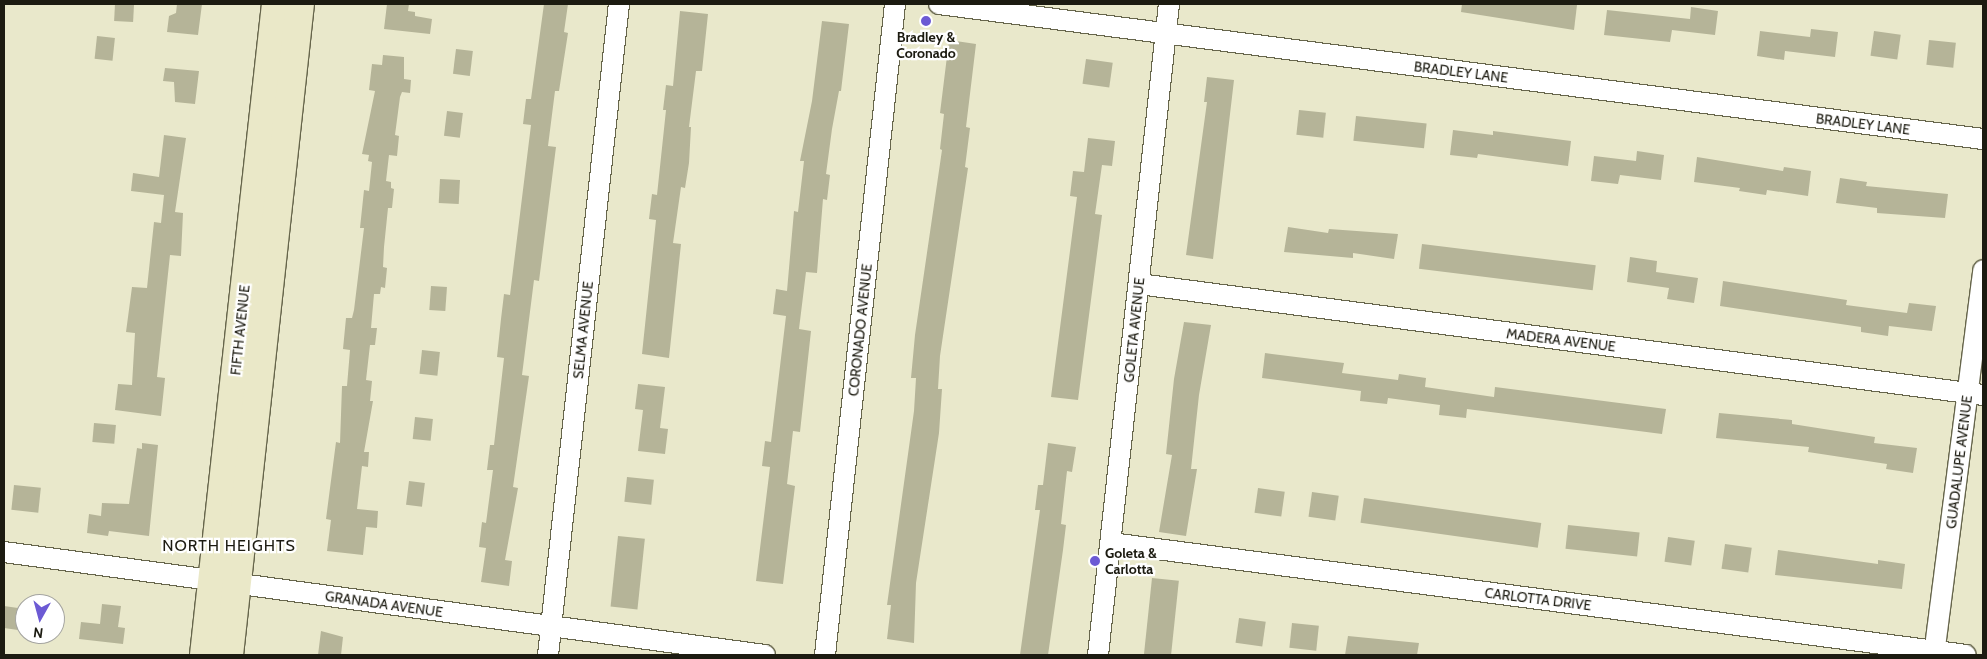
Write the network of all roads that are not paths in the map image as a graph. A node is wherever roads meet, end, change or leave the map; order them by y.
1 (276, 4) edge
2 (300, 4) edge
3 (618, 4) edge
4 (896, 4) edge
5 (938, 4) edge
6 (1169, 4) edge
7 (1166, 33) junction
8 (1983, 139) edge
9 (1983, 270) edge
10 (1139, 284) junction
11 (1976, 394) edge
12 (1111, 543) junction
13 (4, 552) edge
14 (225, 582) junction
15 (551, 626) junction
16 (1934, 653) edge
17 (204, 655) edge
18 (229, 655) edge
19 (548, 655) edge
20 (765, 655) edge
21 (825, 655) edge
22 (1098, 655) edge
23 (1966, 655) edge

1 - 14 street, FIFTH AVENUE
2 - 14 street, FIFTH AVENUE
3 - 15 street, SELMA AVENUE
4 - 21 street, CORONADO AVENUE
5 - 7 street, BRADLEY LANE
6 - 7 street, GOLETA AVENUE
7 - 8 street, BRADLEY LANE
7 - 10 street, GOLETA AVENUE
9 - 11 street, GUADALUPE AVENUE
10 - 11 street, MADERA AVENUE
10 - 12 street, GOLETA AVENUE
11 - 16 street, GUADALUPE AVENUE
12 - 16 street, CARLOTTA DRIVE
12 - 22 street, GOLETA AVENUE
13 - 14 street, GRANADA AVENUE
14 - 15 street, GRANADA AVENUE
14 - 17 street, FIFTH AVENUE
14 - 18 street, FIFTH AVENUE
15 - 19 street, SELMA AVENUE
15 - 20 street, GRANADA AVENUE
16 - 23 street, CARLOTTA DRIVE

